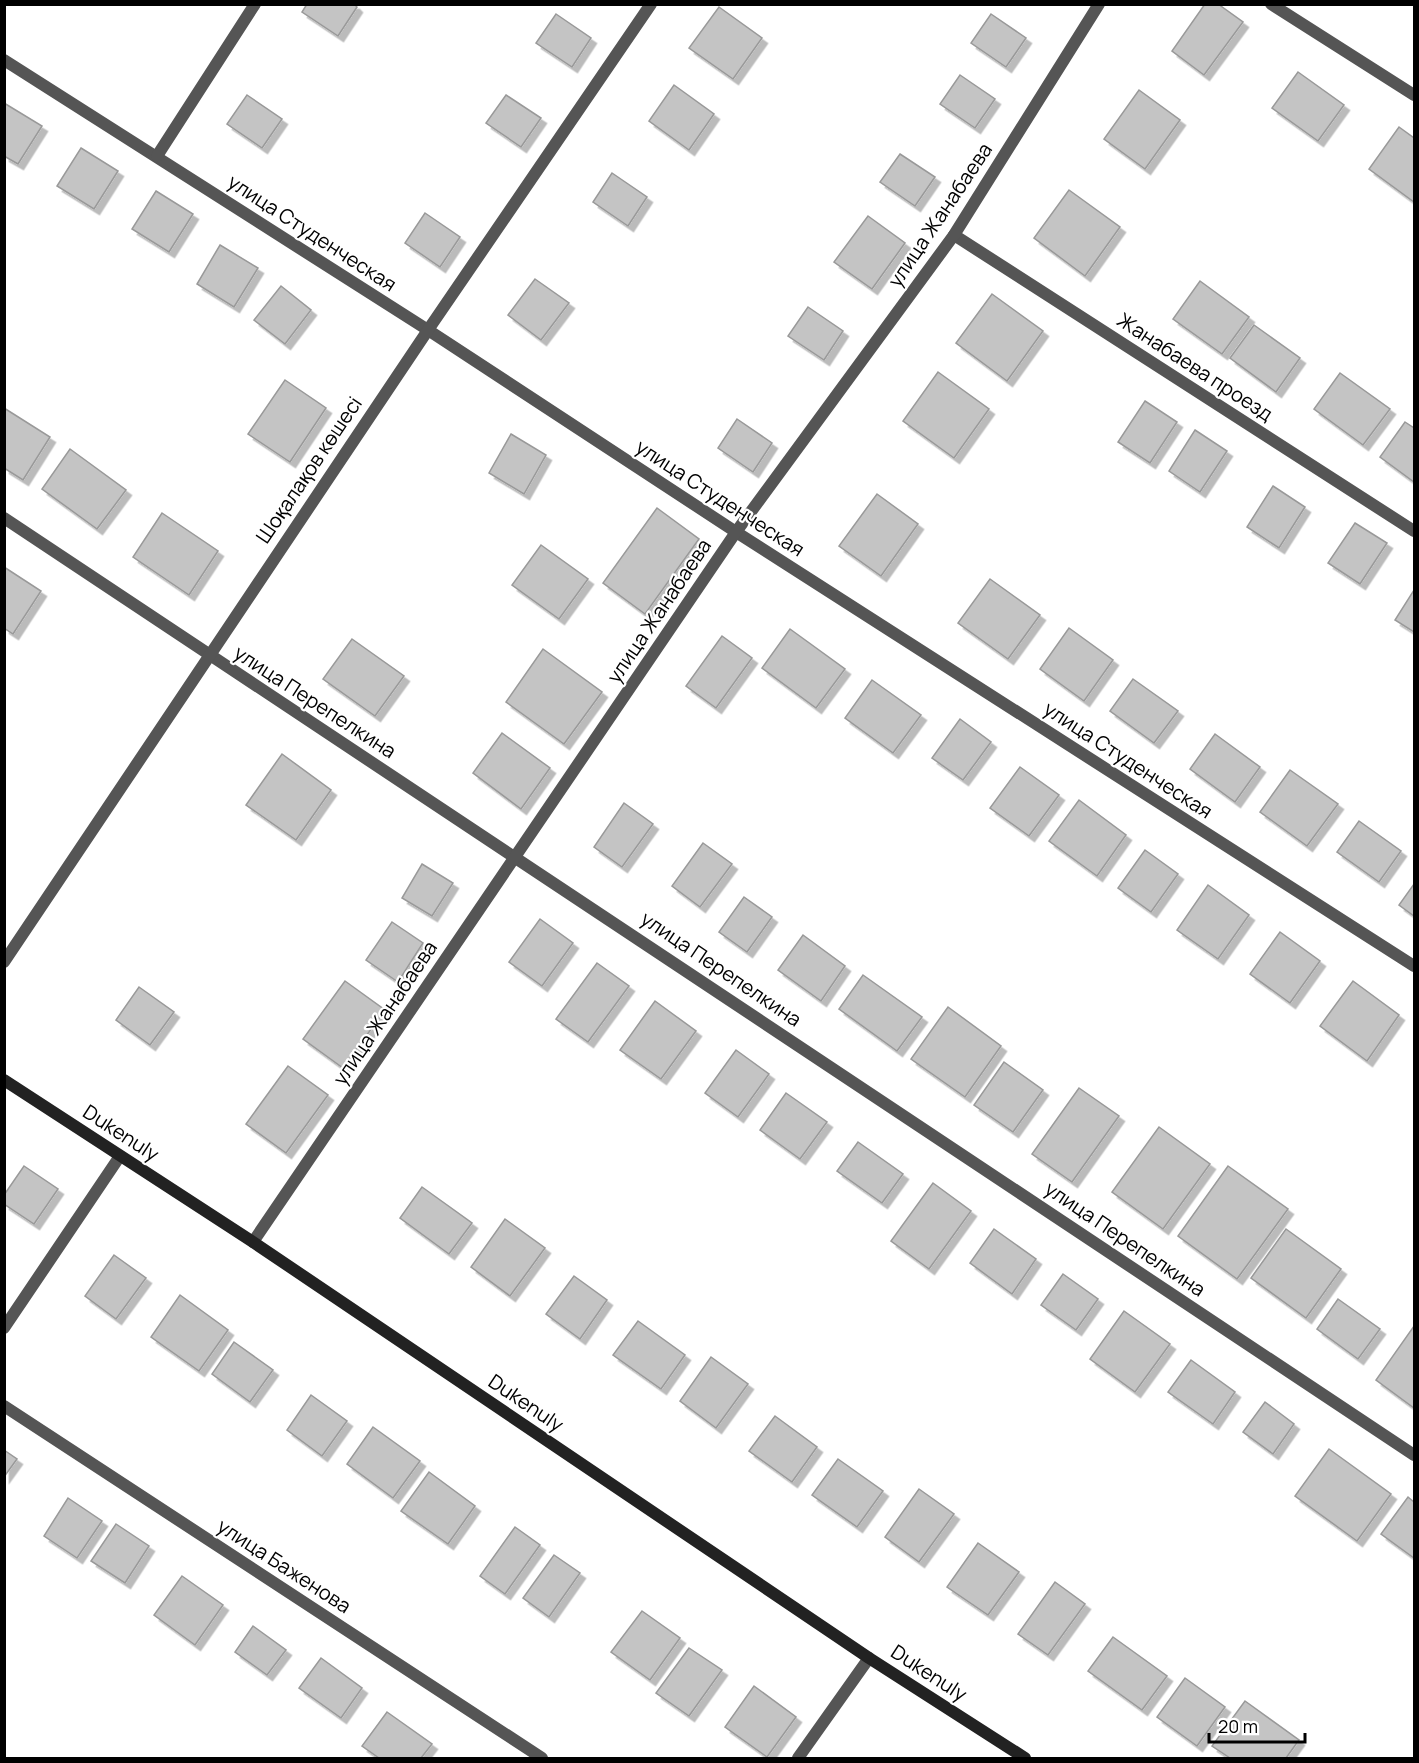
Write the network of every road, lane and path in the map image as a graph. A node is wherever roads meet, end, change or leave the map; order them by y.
1 (255, 4) edge
2 (651, 4) edge
3 (1099, 4) edge
4 (1271, 4) edge
5 (4, 60) edge
6 (1414, 95) edge
7 (157, 156) junction
8 (954, 235) junction
9 (428, 330) junction
10 (4, 518) edge
11 (1414, 531) edge
12 (736, 532) junction
13 (208, 655) junction
14 (516, 856) junction
15 (4, 962) edge
16 (1414, 966) edge
17 (4, 1080) edge
18 (120, 1156) junction
19 (253, 1242) junction
20 (4, 1328) edge
21 (4, 1407) edge
22 (1414, 1455) edge
23 (869, 1658) junction
24 (542, 1758) edge
25 (798, 1758) edge
26 (1025, 1758) edge

1 - 7 street
2 - 9 street, Шоқалақов көшесі
3 - 8 street, улица Жанабаева
4 - 6 street
5 - 7 street, улица Студенческая
7 - 9 street, улица Студенческая
8 - 11 street, Жанабаева проезд
8 - 12 street, улица Жанабаева
9 - 12 street, улица Студенческая
9 - 13 street, Шоқалақов көшесі
10 - 13 street, улица Перепелкина
12 - 14 street, улица Жанабаева
12 - 16 street, улица Студенческая
13 - 14 street, улица Перепелкина
13 - 15 street, Шоқалақов көшесі
14 - 19 street, улица Жанабаева
14 - 22 street, улица Перепелкина
17 - 18 street, Dukenuly
18 - 19 street, Dukenuly
18 - 20 street
19 - 23 street, Dukenuly
21 - 24 street, улица Баженова
23 - 25 street
23 - 26 street, Dukenuly

